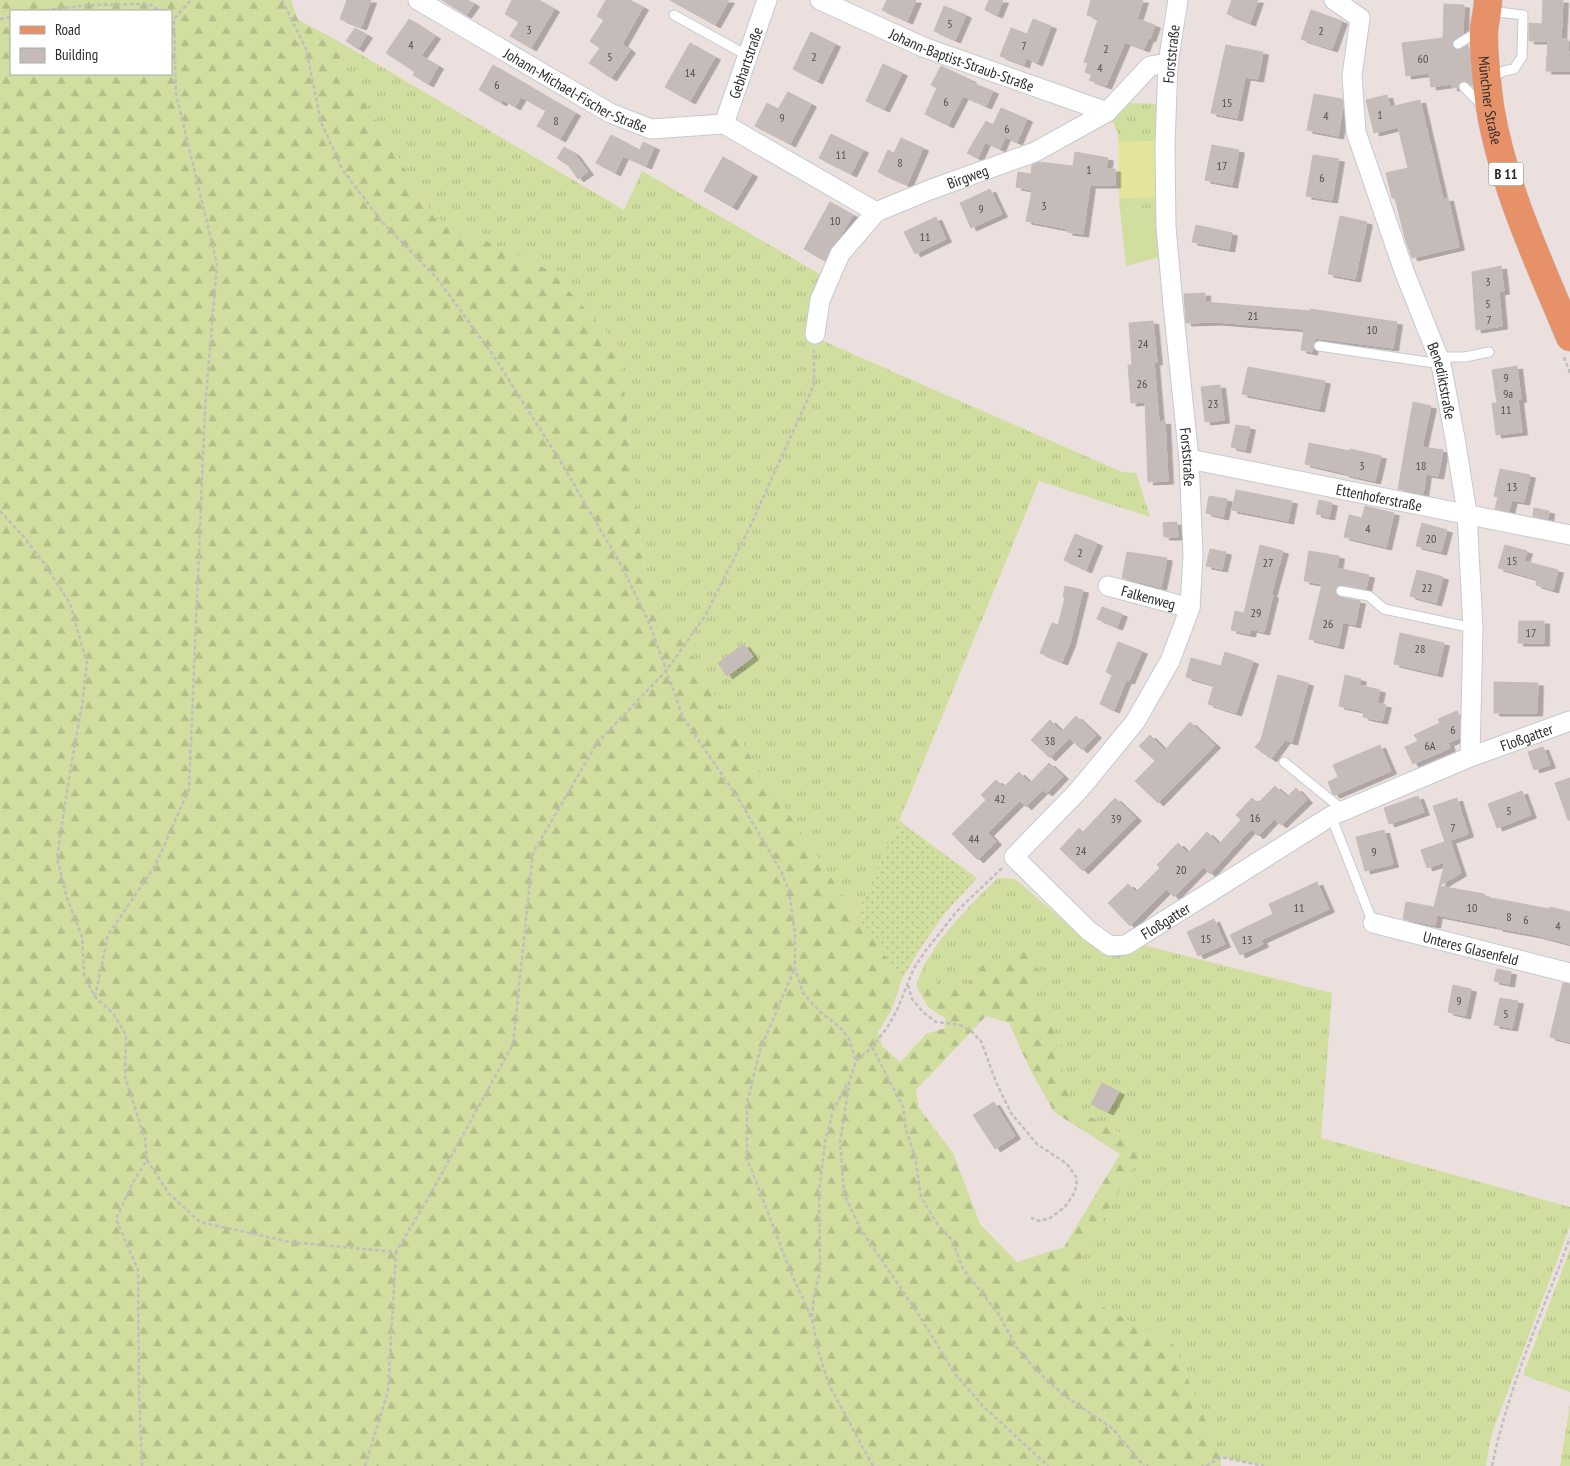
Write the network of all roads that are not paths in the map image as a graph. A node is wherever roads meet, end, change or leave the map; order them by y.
1 (418, 0) edge
2 (767, 0) edge
3 (820, 0) edge
4 (1178, 0) edge
5 (1334, 0) edge
6 (1487, 14) edge
7 (674, 15) dead end
8 (1458, 44) dead end
9 (748, 56) junction
10 (1168, 63) junction
11 (1476, 83) junction
12 (1107, 112) junction
13 (724, 124) junction
14 (876, 212) junction
15 (815, 334) road end
16 (1570, 337) edge
17 (1319, 346) dead end
18 (1489, 352) dead end
19 (1440, 360) junction
20 (1189, 459) junction
21 (1467, 513) junction
22 (1570, 535) edge
23 (1108, 586) dead end
24 (1341, 591) dead end
25 (1190, 608) junction
26 (1473, 628) junction
27 (1570, 721) edge
28 (1470, 757) junction
29 (1284, 762) dead end
30 (1337, 813) junction
31 (1014, 857) joint
32 (1373, 923) joint
33 (1570, 973) edge

1 - 13 street, Johann-Michael-Fischer-Straße
2 - 9 street, Gebhartstraße
3 - 12 street, Johann-Baptist-Straub-Straße
4 - 10 street, Forststraße
5 - 19 street, Benediktstraße
6 - 8 lane
6 - 11 main road, Münchner Straße / B 11
6 - 11 lane
7 - 9 lane
9 - 13 street, Gebhartstraße
10 - 12 street, Birgweg
10 - 20 street, Forststraße
11 - 16 main road, Münchner Straße / B 11
12 - 14 street, Birgweg
13 - 14 street
14 - 15 street, Birgweg
17 - 19 lane
18 - 19 lane
19 - 21 street, Benediktstraße
20 - 21 street, Ettenhoferstraße
20 - 25 street, Forststraße
21 - 22 street, Ettenhoferstraße
21 - 26 street, Benediktstraße
23 - 25 street, Falkenweg
24 - 26 lane
25 - 31 street, Forststraße
26 - 28 street, Benediktstraße
27 - 28 street, Floßgatter
28 - 30 street, Floßgatter
29 - 30 lane
30 - 31 street, Floßgatter
30 - 32 lane
32 - 33 street, Unteres Glasenfeld

